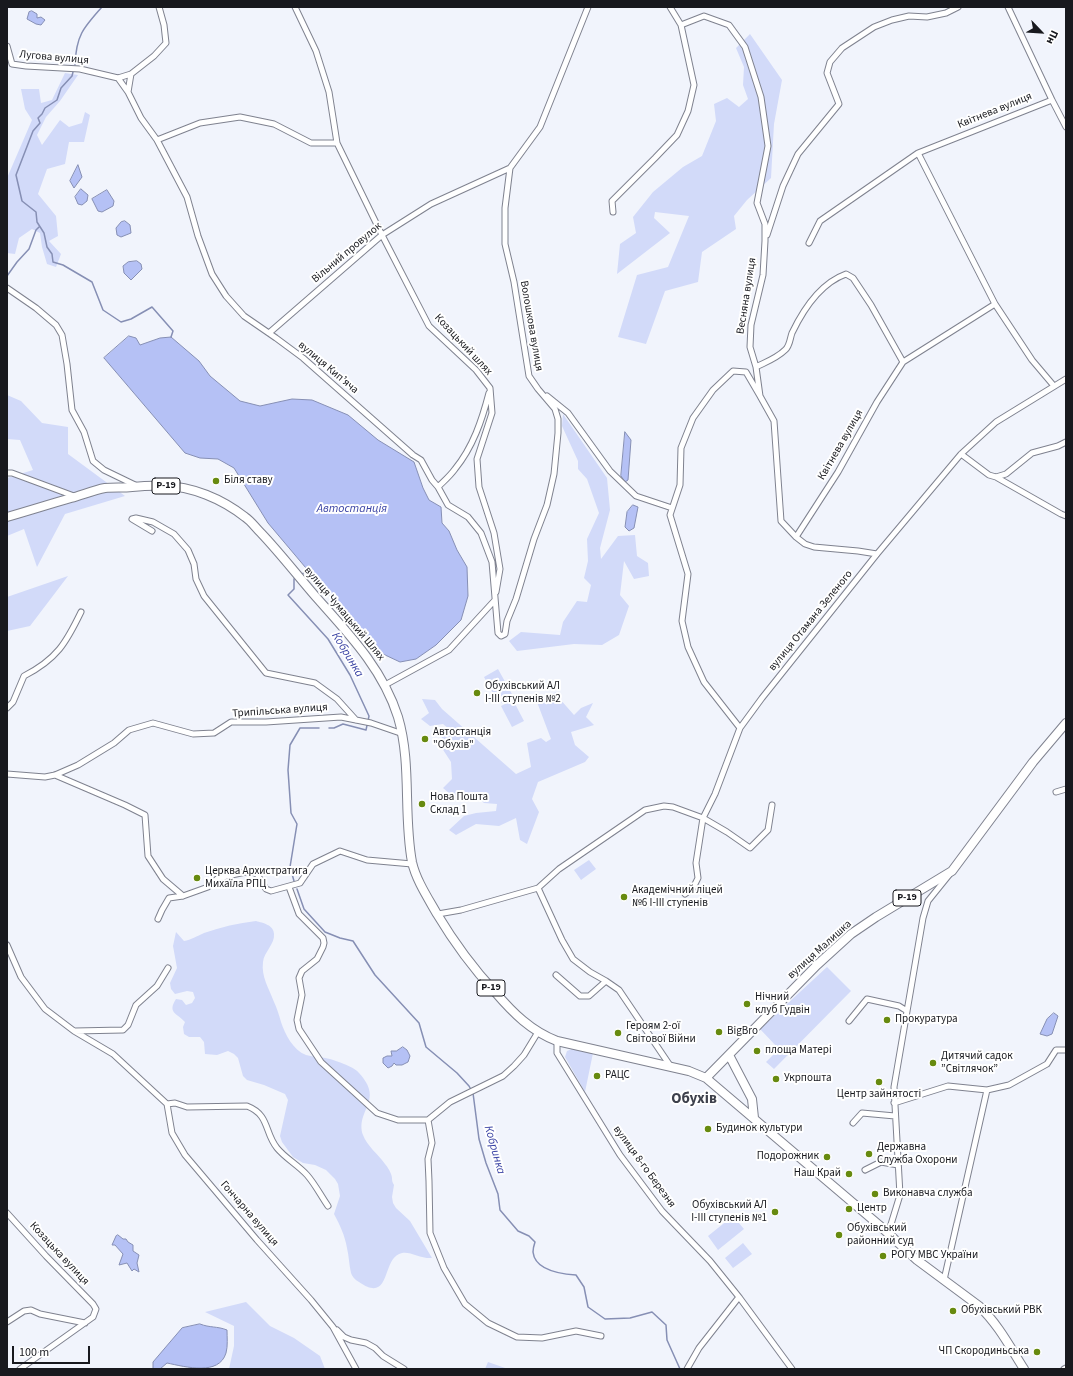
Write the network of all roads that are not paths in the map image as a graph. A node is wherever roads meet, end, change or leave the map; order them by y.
1 (159, 7) edge
2 (295, 7) edge
3 (588, 7) edge
4 (670, 7) edge
5 (958, 7) edge
6 (1008, 7) edge
7 (681, 25) junction
8 (7, 46) edge
9 (10, 64) edge
10 (131, 74) junction
11 (118, 78) junction
12 (128, 92) junction
13 (1052, 100) junction
14 (1066, 127) edge
15 (157, 140) junction
16 (337, 143) junction
17 (918, 153) junction
18 (510, 168) junction
19 (613, 212) dead end
20 (382, 235) junction
21 (765, 241) junction
22 (809, 243) dead end
23 (7, 288) edge
24 (995, 304) junction
25 (269, 333) junction
26 (903, 362) junction
27 (756, 367) junction
28 (1066, 379) edge
29 (1054, 386) junction
30 (490, 388) junction
31 (538, 389) junction
32 (760, 396) junction
33 (1066, 442) edge
34 (961, 454) junction
35 (9, 473) edge
36 (996, 477) junction
37 (138, 487) junction
38 (438, 487) junction
39 (75, 497) junction
40 (672, 508) junction
41 (1066, 516) edge
42 (7, 517) edge
43 (152, 531) dead end
44 (796, 537) junction
45 (877, 554) junction
46 (494, 600) junction
47 (81, 612) dead end
48 (385, 684) junction
49 (7, 708) edge
50 (356, 720) junction
51 (1066, 723) edge
52 (740, 728) junction
53 (403, 734) junction
54 (7, 774) edge
55 (55, 775) junction
56 (1066, 789) edge
57 (1056, 792) dead end
58 (772, 805) dead end
59 (703, 818) junction
60 (412, 864) junction
61 (952, 871) junction
62 (289, 887) junction
63 (538, 888) junction
64 (685, 894) dead end
65 (183, 896) junction
66 (438, 914) junction
67 (158, 919) dead end
68 (7, 945) edge
69 (168, 968) dead end
70 (556, 974) dead end
71 (606, 981) junction
72 (907, 1011) junction
73 (849, 1021) dead end
74 (74, 1032) junction
75 (538, 1032) junction
76 (557, 1041) junction
77 (1066, 1050) edge
78 (729, 1055) junction
79 (671, 1067) junction
80 (706, 1078) junction
81 (987, 1090) junction
82 (894, 1103) junction
83 (167, 1104) junction
84 (895, 1116) junction
85 (754, 1118) junction
86 (428, 1120) junction
87 (853, 1123) dead end
88 (898, 1165) junction
89 (865, 1170) dead end
90 (328, 1206) dead end
91 (7, 1213) edge
92 (888, 1234) junction
93 (944, 1280) junction
94 (739, 1297) junction
95 (7, 1322) edge
96 (85, 1323) junction
97 (333, 1327) junction
98 (601, 1336) dead end
99 (20, 1369) edge
100 (356, 1369) edge
101 (404, 1369) edge
102 (687, 1369) edge
103 (792, 1369) edge
104 (1024, 1369) edge

1 - 10 street
2 - 16 street, Козацький шлях
3 - 18 street, Волошкова вулиця
4 - 7 street
5 - 21 street, Весняна вулиця
6 - 13 street
7 - 19 street
7 - 21 street, Весняна вулиця
8 - 9 street, Лугова вулиця
9 - 11 street, Лугова вулиця
10 - 11 street
10 - 12 street
11 - 12 street, вулиця Кипʼяча
12 - 15 street, вулиця Кипʼяча
13 - 14 street
13 - 17 street, Квітнева вулиця
15 - 16 street
15 - 25 street, вулиця Кипʼяча
16 - 20 street, Козацький шлях
17 - 22 street, Квітнева вулиця
17 - 24 street
18 - 20 street, Вільний провулок
18 - 31 street, Волошкова вулиця
20 - 25 street, Вільний провулок
20 - 30 street, Козацький шлях
21 - 27 street, Весняна вулиця
23 - 37 street
24 - 26 street, Квітнева вулиця
24 - 29 street
25 - 38 street, вулиця Кипʼяча
26 - 27 street
26 - 44 street, Квітнева вулиця
27 - 32 street, Весняна вулиця
28 - 29 street, вулиця Отамана Зеленого
29 - 34 street, вулиця Отамана Зеленого
30 - 38 street
30 - 46 street, Козацький шлях
31 - 40 street
31 - 46 street, Волошкова вулиця
32 - 40 street
32 - 44 street
33 - 36 street
34 - 36 street
34 - 45 street, вулиця Отамана Зеленого
35 - 39 street
36 - 41 street
37 - 39 main road, вулиця Чумацький Шлях / Р-19
37 - 48 main road, вулиця Чумацький Шлях / Р-19
38 - 46 street, вулиця Кипʼяча
39 - 42 main road, вулиця Чумацький Шлях / Р-19
40 - 52 street
43 - 50 street
44 - 45 street
45 - 52 street, вулиця Отамана Зеленого
46 - 48 street
47 - 49 street
48 - 53 main road, вулиця Чумацький Шлях / Р-19
50 - 53 street, Трипільська вулиця
50 - 55 street, Трипільська вулиця
51 - 61 main road, вулиця Малишка / Р-19
52 - 59 street, вулиця Отамана Зеленого
53 - 60 main road, вулиця Чумацький Шлях / Р-19
54 - 55 street, Трипільська вулиця
55 - 65 street
56 - 57 street
58 - 59 street
59 - 63 street
59 - 64 street, вулиця Отамана Зеленого
60 - 62 street
60 - 66 main road, вулиця Чумацький Шлях / Р-19
61 - 72 street
61 - 78 main road, вулиця Малишка / Р-19
62 - 65 street
62 - 86 street
63 - 66 street
63 - 71 street
65 - 67 street
66 - 75 main road, вулиця Чумацький Шлях / Р-19
68 - 74 street
69 - 74 street
70 - 71 street
71 - 79 street
72 - 73 street
72 - 82 street
74 - 83 street
75 - 76 main road, вулиця Чумацький Шлях / Р-19
75 - 86 street
76 - 79 main road, вулиця Чумацький Шлях / Р-19
76 - 94 street, вулиця 8-го Березня
77 - 81 street
78 - 80 main road, вулиця Малишка / Р-19
78 - 85 main road
79 - 80 main road, вулиця Чумацький Шлях / Р-19
80 - 85 main road, вулиця Чумацький Шлях
81 - 82 street
81 - 93 street
82 - 84 street
83 - 90 street
83 - 97 street, Гончарна вулиця
84 - 87 street
84 - 88 street
85 - 92 main road, вулиця Чумацький Шлях
86 - 98 street
88 - 89 street
88 - 92 street
91 - 96 street, Козацька вулиця
92 - 93 main road, вулиця Чумацький Шлях
93 - 104 main road, вулиця Чумацький Шлях
94 - 102 street
94 - 103 street, вулиця 8-го Березня
95 - 96 street
96 - 99 street
97 - 100 street, Гончарна вулиця
97 - 101 street, Гончарна вулиця

